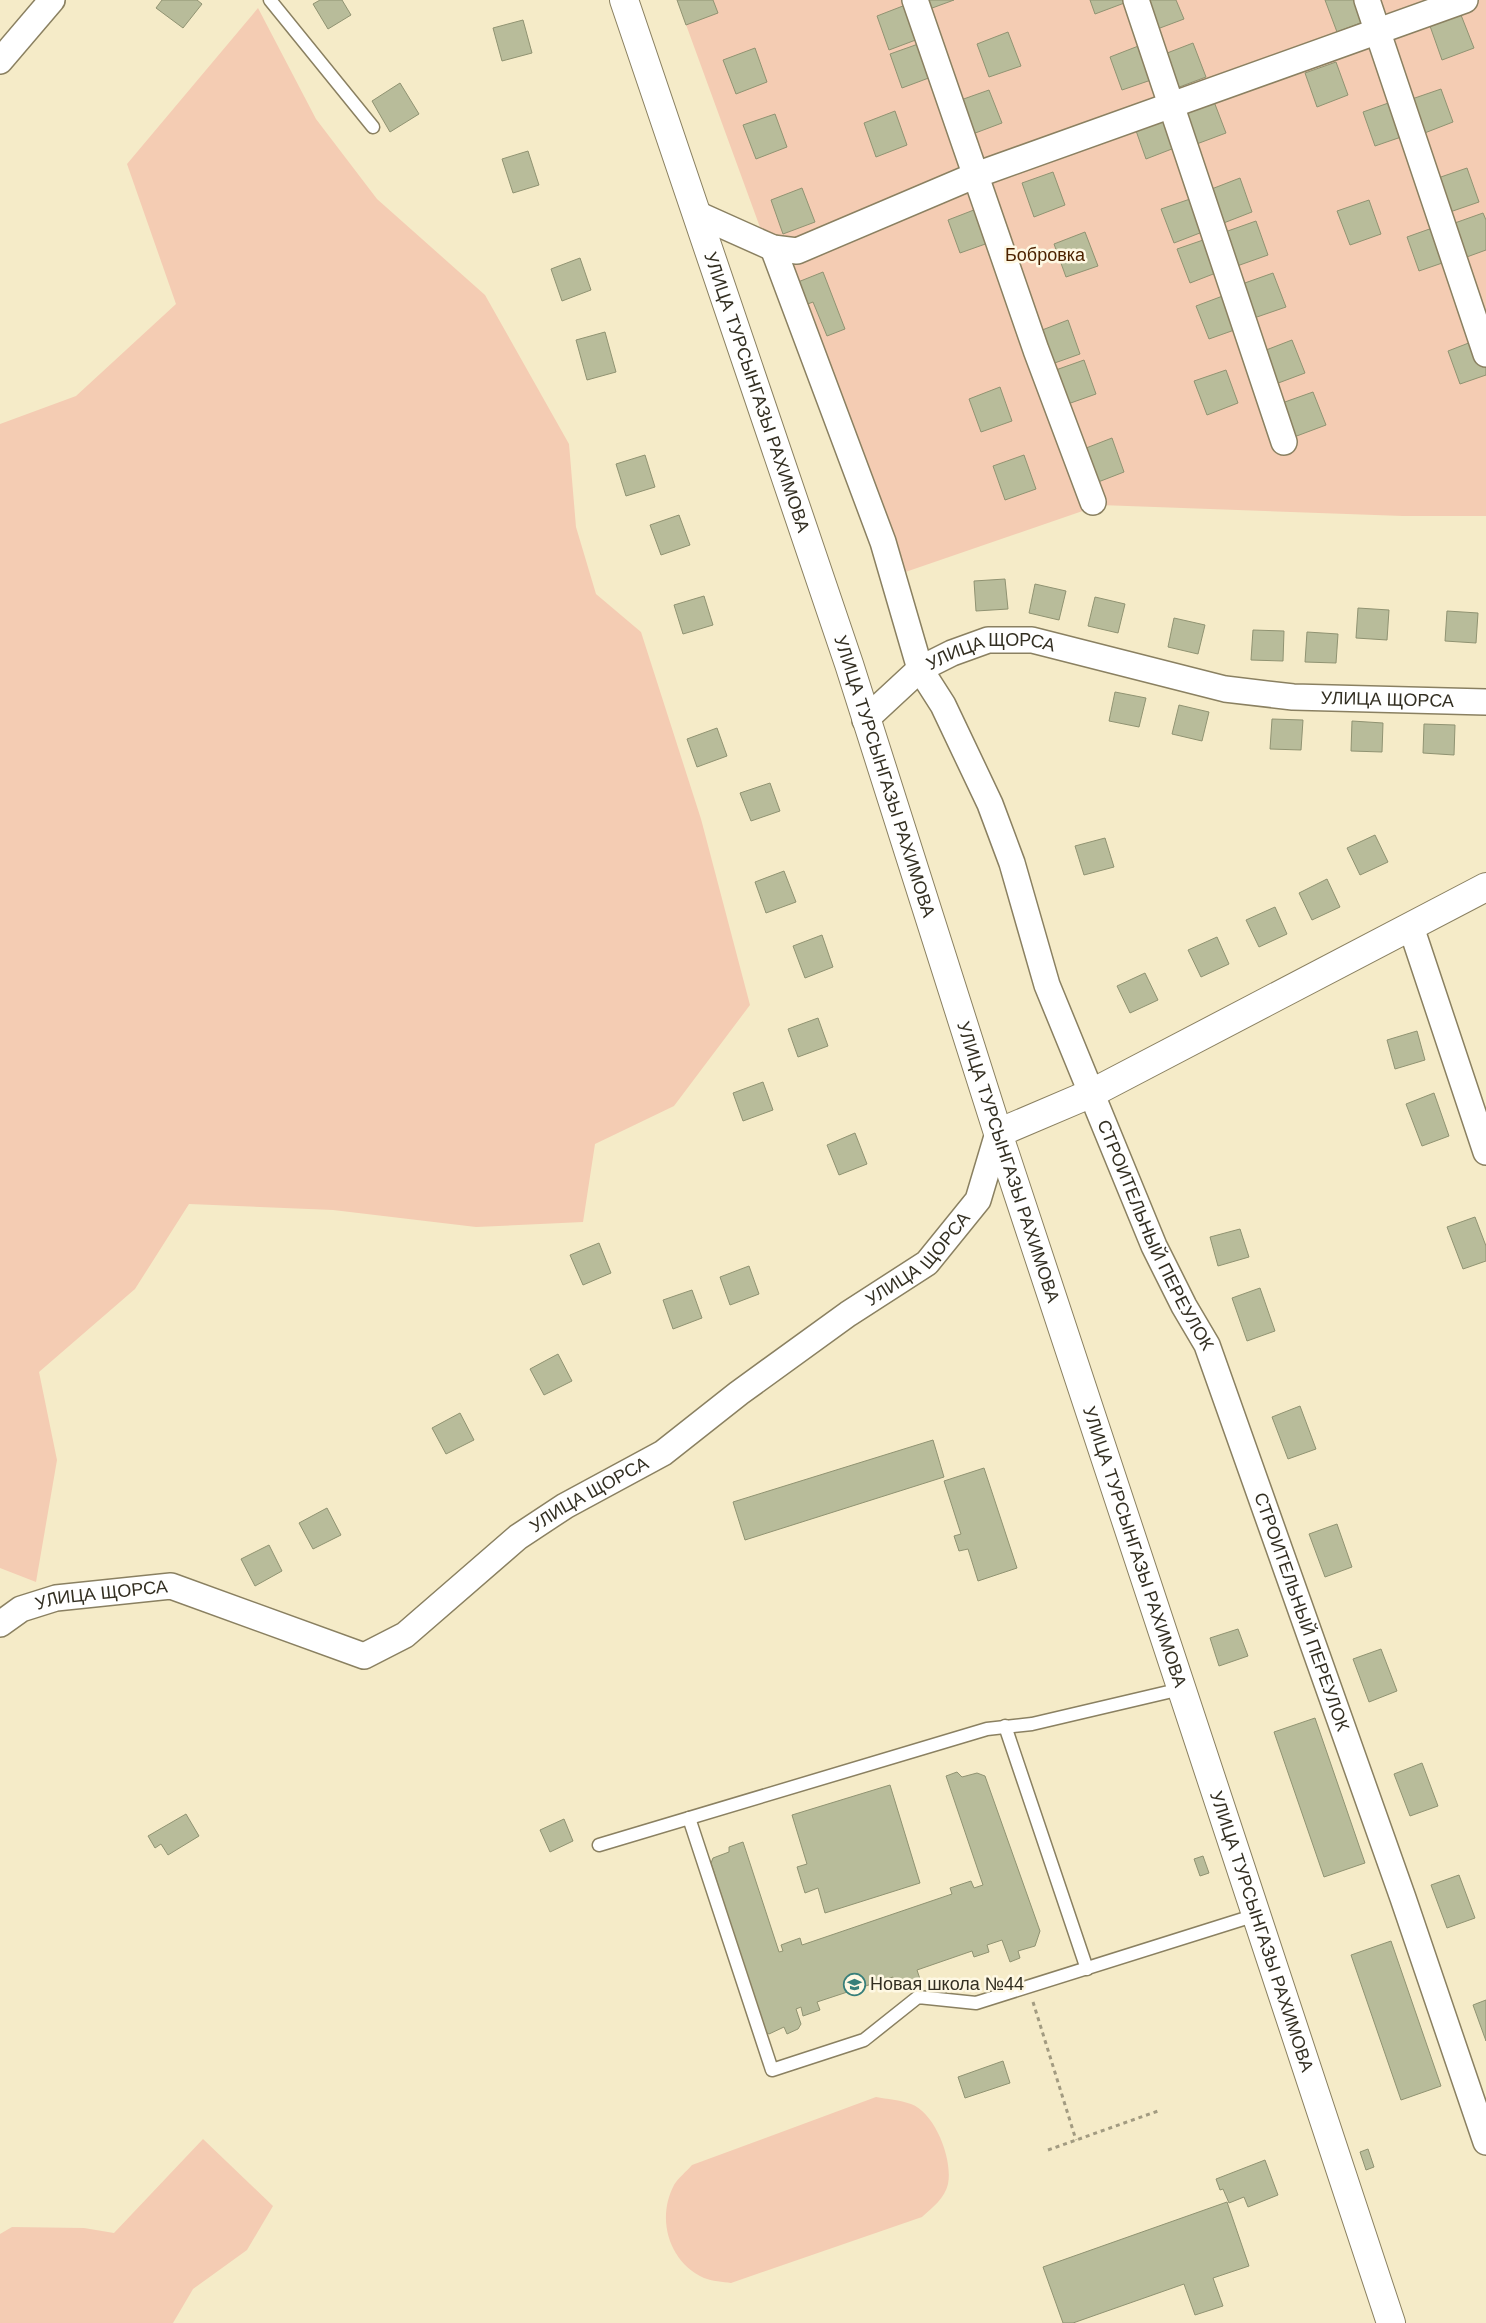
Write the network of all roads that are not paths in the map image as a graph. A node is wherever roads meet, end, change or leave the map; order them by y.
1 (270, 0) edge
2 (624, 0) edge
3 (915, 0) edge
4 (1136, 0) edge
5 (1367, 0) edge
6 (1465, 0) edge
7 (49, 1) edge
8 (1377, 31) junction
9 (0, 61) edge
10 (1171, 104) junction
11 (373, 127) dead end
12 (976, 174) junction
13 (697, 214) junction
14 (773, 248) junction
15 (1486, 354) edge
16 (1284, 442) dead end
17 (1093, 502) dead end
18 (920, 670) junction
19 (1486, 702) edge
20 (865, 720) junction
21 (1486, 887) edge
22 (1411, 927) junction
23 (1092, 1092) junction
24 (998, 1133) junction
25 (1486, 1152) edge
26 (0, 1624) edge
27 (1181, 1689) junction
28 (1005, 1726) junction
29 (689, 1818) junction
30 (598, 1845) dead end
31 (1256, 1915) junction
32 (1087, 1969) junction
33 (1486, 2142) edge
34 (1391, 2323) edge

1 - 11 lane
2 - 13 street, УЛИЦА ТУРСЫНГАЗЫ РАХИМОВА
3 - 12 street
4 - 10 street
5 - 8 street
6 - 8 street
7 - 9 street
8 - 10 street
8 - 15 street
10 - 12 street
10 - 16 street
12 - 14 street
12 - 17 street
13 - 14 street
13 - 20 street, УЛИЦА ТУРСЫНГАЗЫ РАХИМОВА
14 - 18 street
18 - 19 street, УЛИЦА ЩОРСА
18 - 20 street
18 - 23 street, УЛИЦА ЩОРСА
20 - 24 street, УЛИЦА ТУРСЫНГАЗЫ РАХИМОВА
21 - 22 street
22 - 23 street
22 - 25 street
23 - 24 street
23 - 33 street, СТРОИТЕЛЬНЫЙ ПЕРЕУЛОК
24 - 26 street, УЛИЦА ЩОРСА
24 - 27 street, УЛИЦА ТУРСЫНГАЗЫ РАХИМОВА
27 - 28 lane
27 - 31 street, УЛИЦА ТУРСЫНГАЗЫ РАХИМОВА
28 - 29 lane
28 - 32 lane
29 - 30 lane
29 - 32 lane
31 - 32 lane
31 - 34 street, УЛИЦА ТУРСЫНГАЗЫ РАХИМОВА

